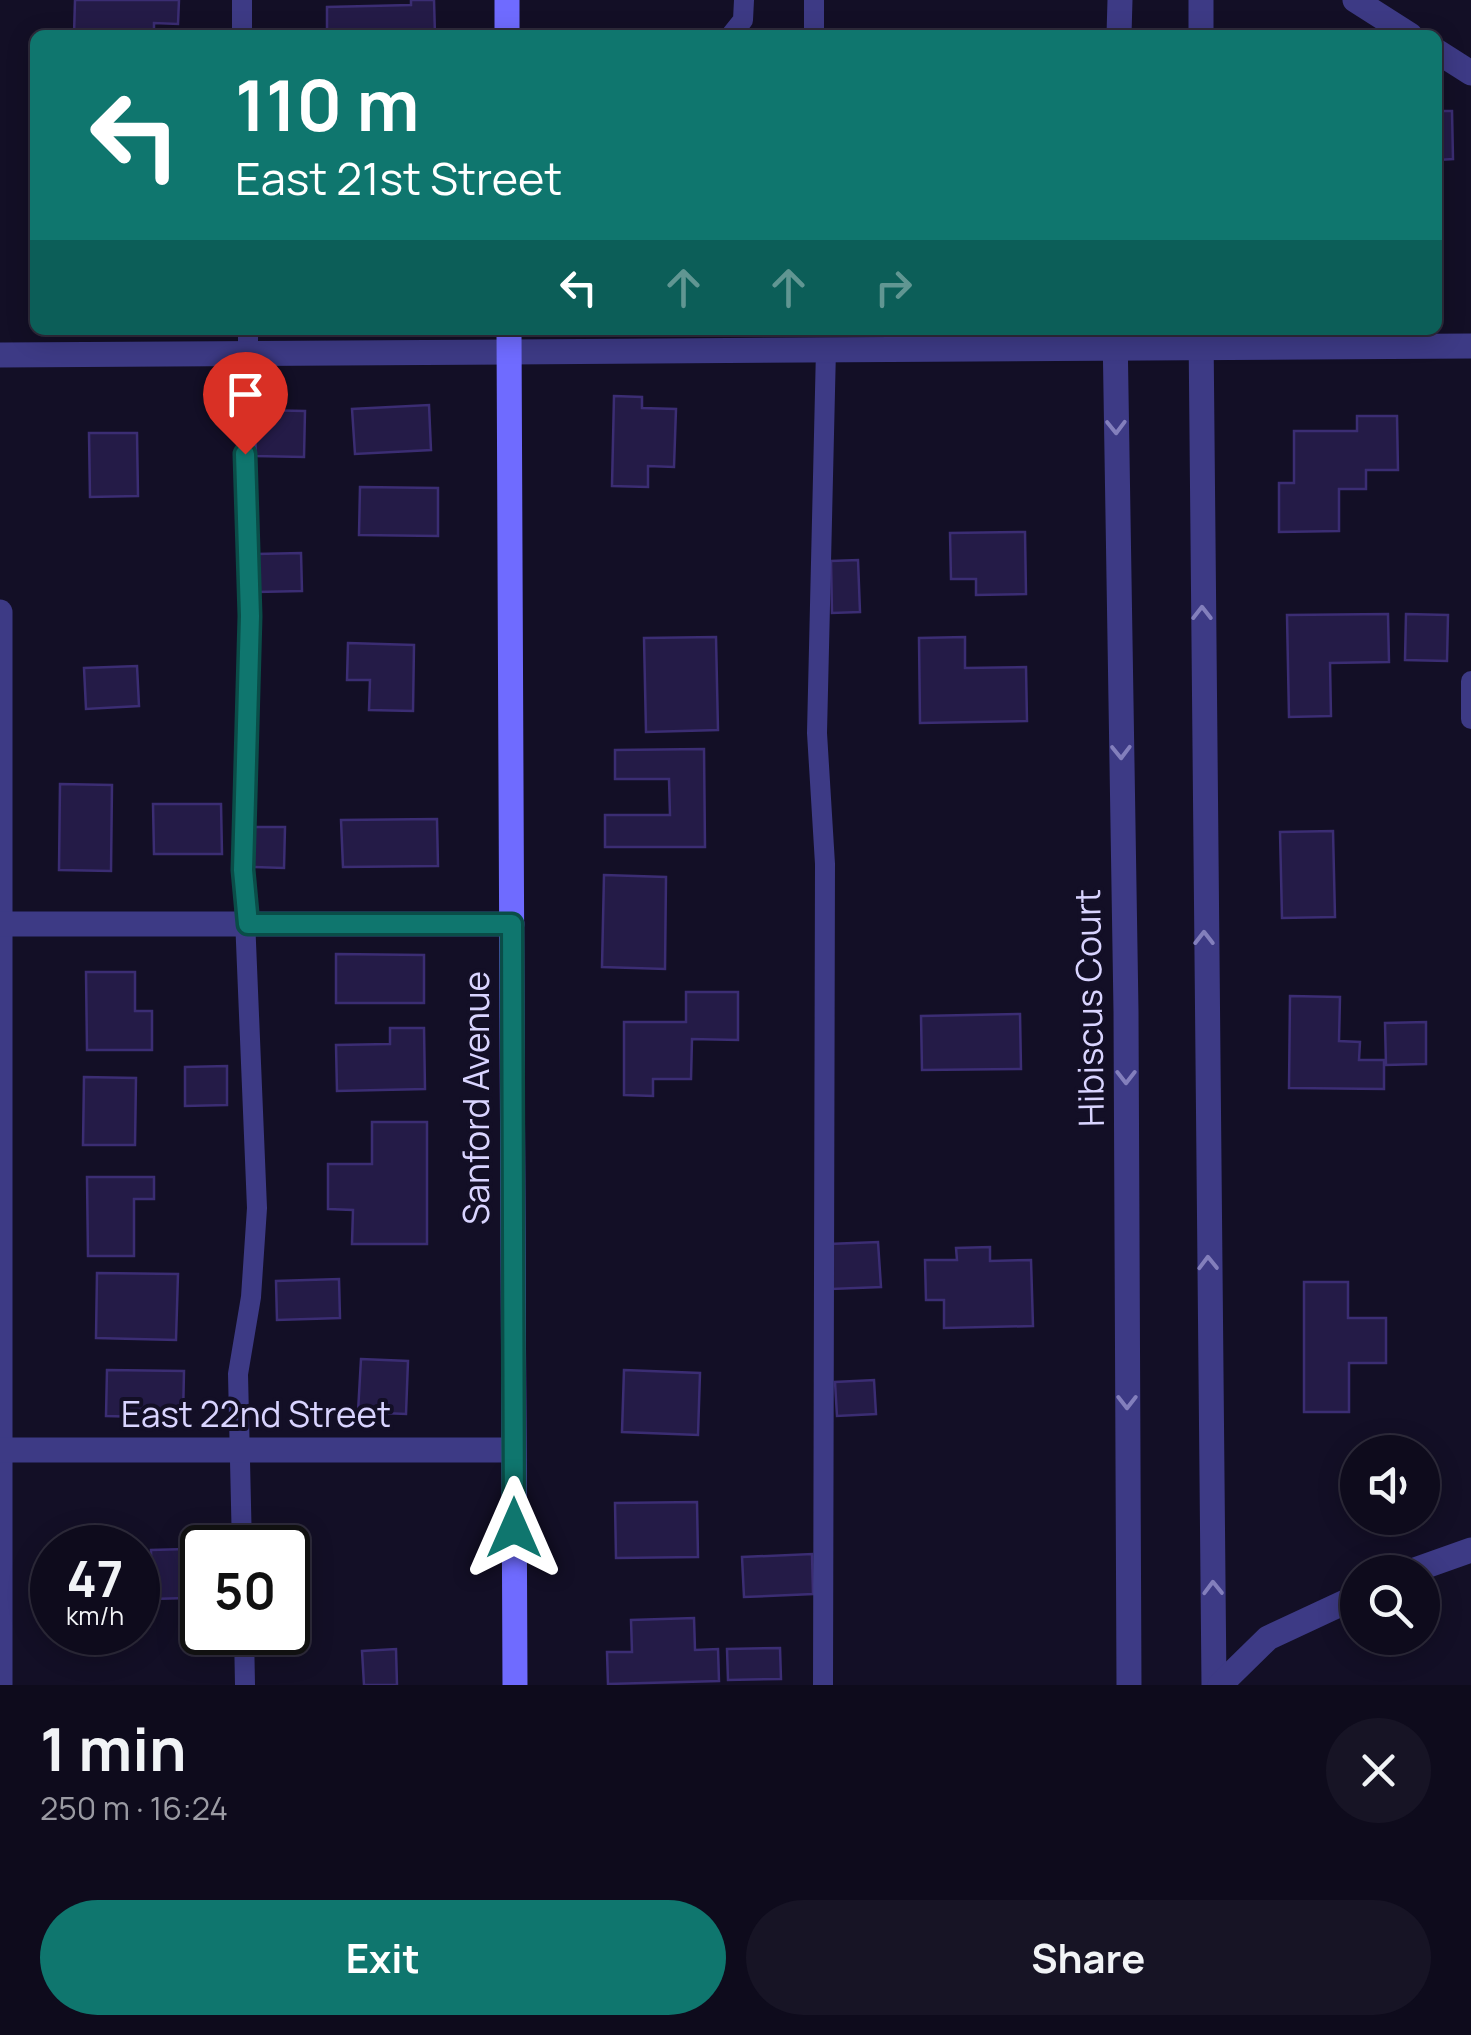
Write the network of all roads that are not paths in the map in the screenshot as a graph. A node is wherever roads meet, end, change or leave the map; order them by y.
1 (242, 0) edge
2 (507, 0) edge
3 (744, 0) edge
4 (814, 0) edge
5 (1120, 0) edge
6 (1201, 0) edge
7 (1355, 0) edge
8 (242, 30) edge
9 (508, 30) edge
10 (735, 30) edge
11 (814, 30) edge
12 (1119, 30) edge
13 (1201, 30) edge
14 (1402, 30) edge
15 (1442, 55) edge
16 (1471, 73) edge
17 (1114, 338) edge
18 (1201, 338) edge
19 (509, 342) edge
20 (818, 343) edge
21 (247, 346) edge
22 (1471, 346) edge
23 (0, 355) edge
24 (0, 612) edge
25 (1471, 680) edge
26 (1471, 719) edge
27 (1, 924) edge
28 (248, 924) junction
29 (512, 924) junction
30 (0, 1450) edge
31 (238, 1450) junction
32 (513, 1450) junction
33 (241, 1525) edge
34 (1471, 1550) edge
35 (1440, 1561) edge
36 (1340, 1604) edge
37 (244, 1655) edge
38 (0, 1685) edge
39 (245, 1685) edge
40 (515, 1685) edge
41 (822, 1685) edge
42 (1129, 1685) edge
43 (1217, 1685) edge

1 - 8 lane
2 - 9 main road
3 - 10 lane
4 - 11 lane
5 - 12 street
6 - 13 street
7 - 14 street
15 - 16 street
17 - 18 street
17 - 20 street
17 -> 42 street, Hibiscus Court
18 - 22 street
43 -> 18 street
19 - 20 street
19 - 21 street
19 - 29 main road, Sanford Avenue
20 - 41 lane
21 - 23 street
21 - 28 lane
24 - 27 street
25 - 26 lane
27 - 28 street
27 - 30 street
28 - 29 street
28 - 31 lane
29 - 32 main road, Sanford Avenue
30 - 31 street, East 22nd Street
30 - 38 street
31 - 32 street, East 22nd Street
31 - 33 lane
32 - 40 main road, Sanford Avenue
34 - 35 street
36 - 43 street
37 - 39 lane

